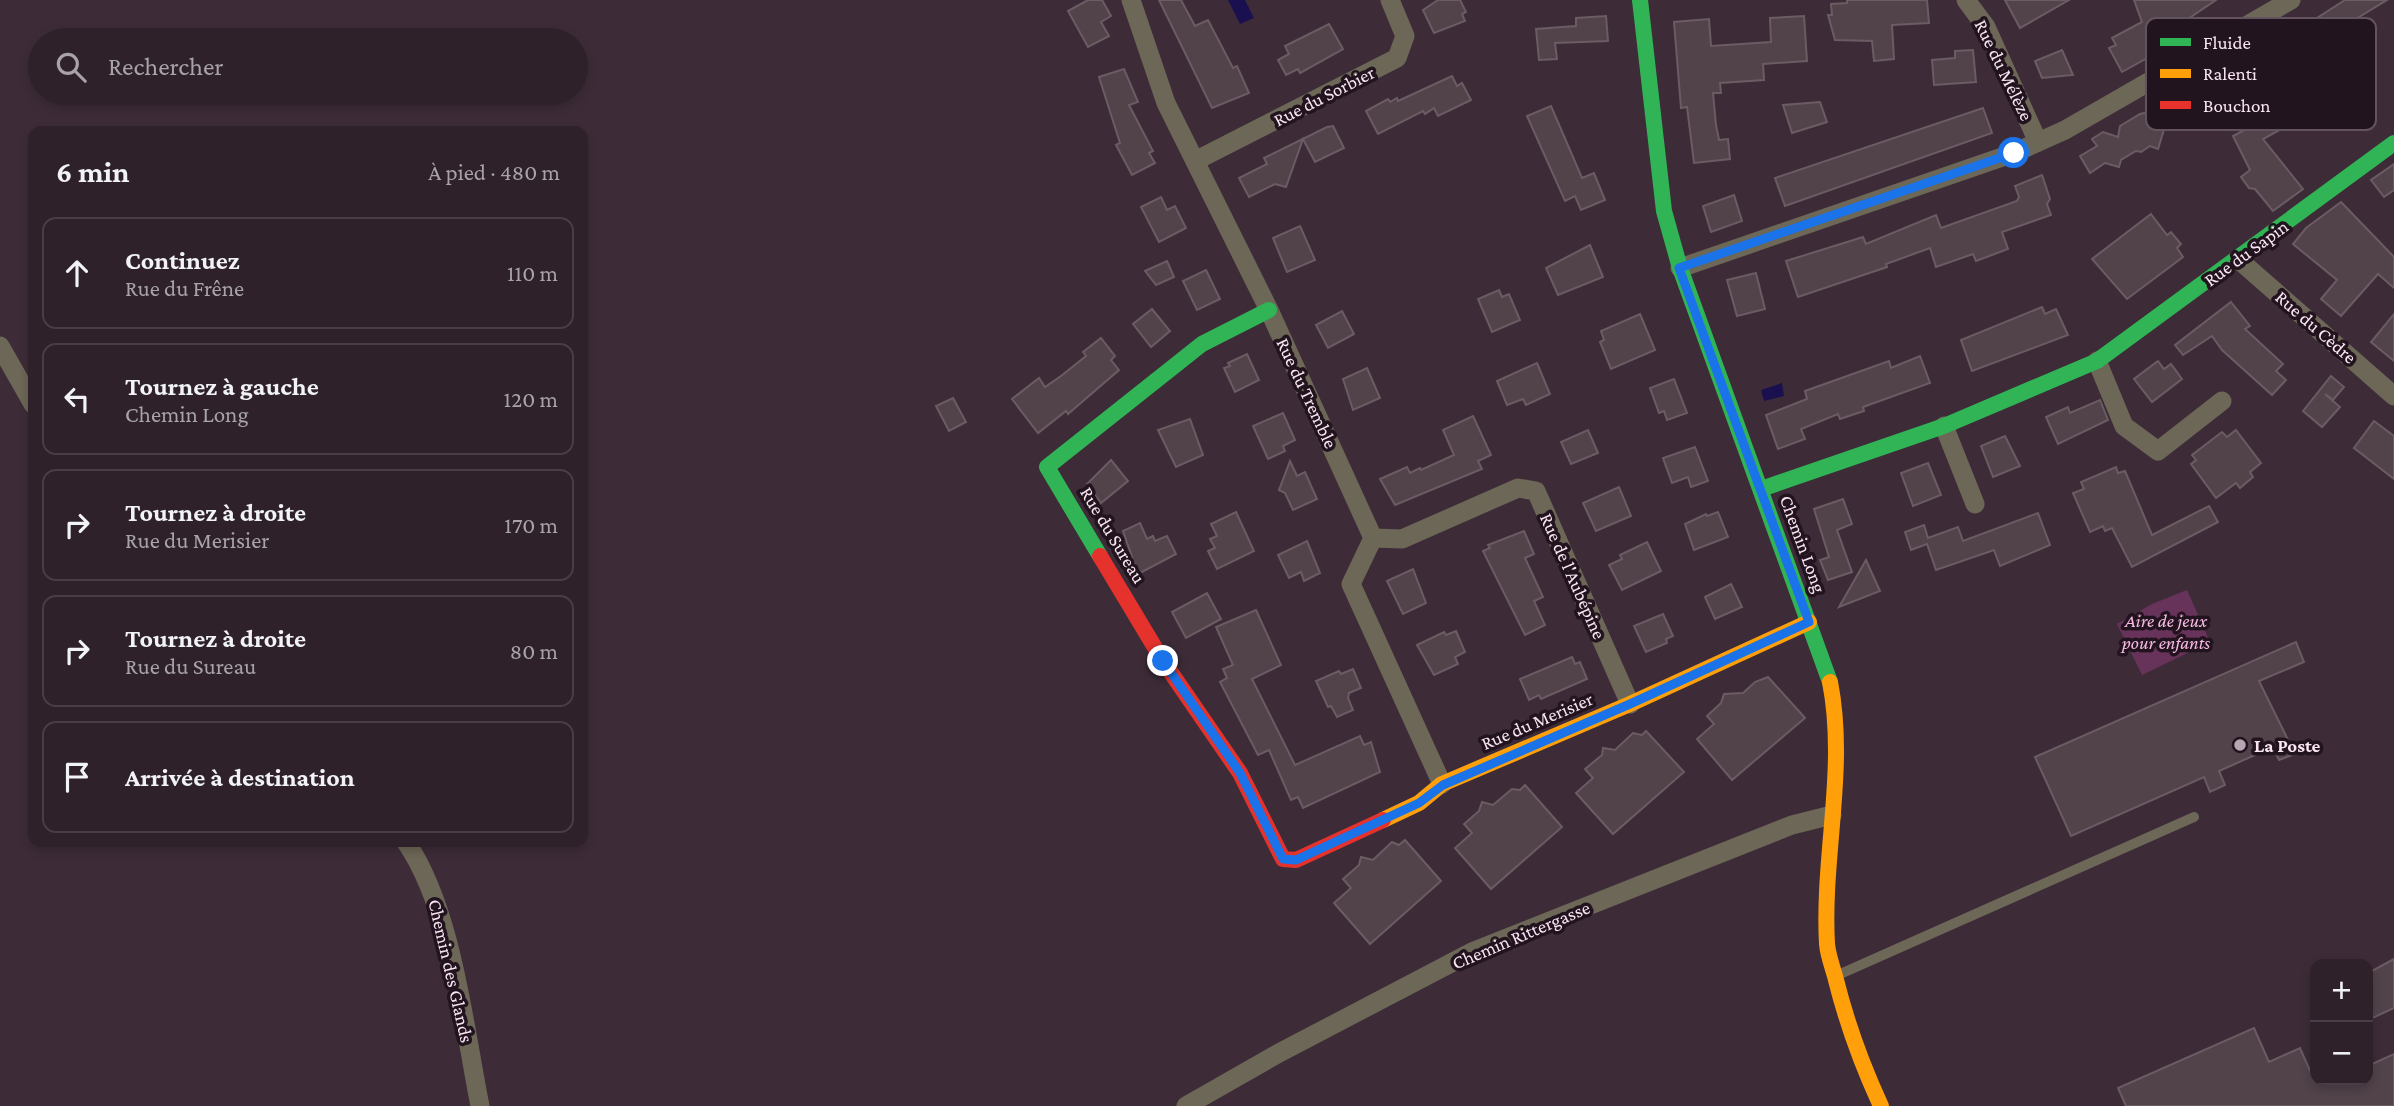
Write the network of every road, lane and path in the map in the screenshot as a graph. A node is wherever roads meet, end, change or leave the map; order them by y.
1 (1131, 0) edge
2 (1390, 0) edge
3 (1640, 0) edge
4 (1966, 0) edge
5 (2291, 0) edge
6 (2260, 18) edge
7 (2146, 83) edge
8 (2038, 142) junction
9 (2394, 143) edge
10 (1195, 161) junction
11 (2238, 259) junction
12 (1679, 268) junction
13 (1269, 310) junction
14 (0, 346) edge
15 (2097, 362) junction
16 (28, 395) edge
17 (2394, 396) edge
18 (2222, 401) dead end
19 (1944, 426) junction
20 (1760, 489) junction
21 (1975, 504) dead end
22 (1373, 538) junction
23 (1809, 622) junction
24 (1630, 704) junction
25 (1443, 785) junction
26 (1832, 816) junction
27 (2194, 817) dead end
28 (409, 847) edge
29 (1283, 859) joint
30 (1835, 977) junction
31 (480, 1106) edge
32 (1186, 1106) edge
33 (1881, 1106) edge

1 - 10 street, Rue du Tremble
2 - 10 street, Rue du Sorbier
3 - 12 street, Chemin Long
4 - 8 street, Rue du Mélèze
5 - 6 street
7 - 8 street
8 - 12 street
9 - 11 street, Rue du Sapin
10 - 13 street, Rue du Tremble
11 - 15 street, Rue du Sapin
11 - 17 street, Rue du Cèdre
12 - 20 street, Chemin Long
13 - 22 street, Rue du Tremble
13 - 29 street, Rue du Sureau
14 - 16 street
15 - 18 street
15 - 19 street, Rue du Sapin
19 - 20 street, Rue du Sapin
19 - 21 street
20 - 23 street, Chemin Long
22 - 24 street, Rue de l'Aubépine
22 - 25 street
23 - 24 street, Rue du Merisier
23 - 26 street, Chemin Long
24 - 25 street, Rue du Merisier
25 - 29 street, Rue du Merisier
26 - 30 street, Chemin Long
26 - 32 street, Chemin Rittergasse
27 - 30 lane
28 - 31 street, Chemin des Glands
30 - 33 street, Chemin Long

